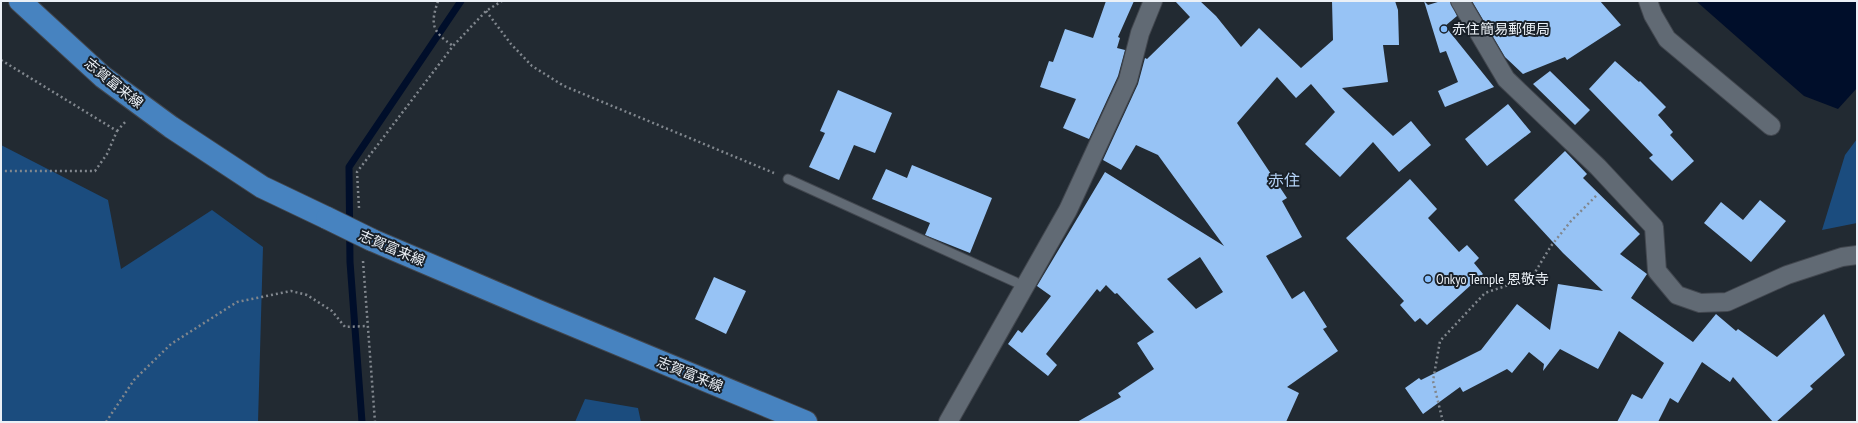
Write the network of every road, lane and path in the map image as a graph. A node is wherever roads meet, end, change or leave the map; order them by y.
1 (20, 1) edge
2 (438, 1) edge
3 (502, 1) edge
4 (1153, 1) edge
5 (1460, 1) edge
6 (1648, 1) edge
7 (486, 12) junction
8 (453, 46) junction
9 (1, 60) edge
10 (1771, 126) dead end
11 (1, 171) edge
12 (788, 179) joint
13 (1611, 181) junction
14 (360, 210) dead end
15 (367, 248) junction
16 (1857, 255) edge
17 (1024, 286) junction
18 (366, 326) junction
19 (106, 422) edge
20 (375, 422) edge
21 (806, 422) edge
22 (948, 422) edge
23 (1443, 422) edge

1 - 15 main road, 志賀富来線, bridge
2 - 8 path
3 - 7 path
4 - 17 street
5 - 13 street
6 - 10 street
7 - 8 path
7 - 12 path
8 - 14 path
9 - 11 path
12 - 17 lane
13 - 16 street
13 - 23 path
15 - 18 path
15 - 21 main road, 志賀富来線
17 - 22 street
18 - 19 path
18 - 20 path

